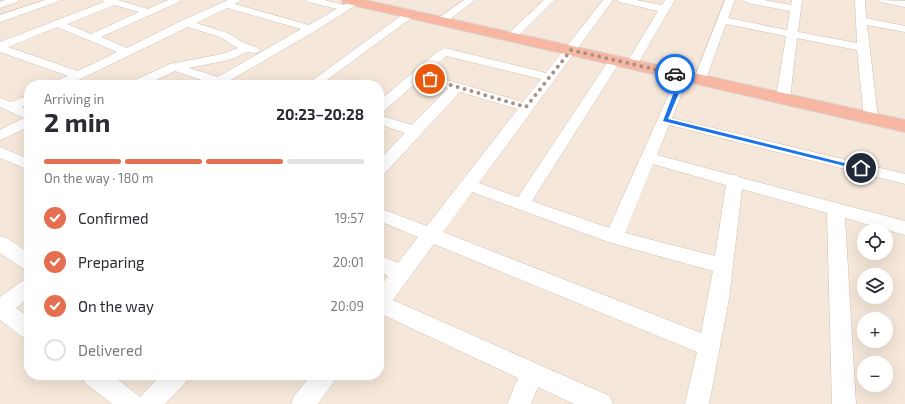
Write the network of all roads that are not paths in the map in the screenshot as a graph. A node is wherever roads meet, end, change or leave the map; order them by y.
1 (14, 0) edge
2 (54, 0) edge
3 (176, 0) edge
4 (311, 0) edge
5 (470, 0) edge
6 (550, 0) edge
7 (608, 0) edge
8 (622, 0) edge
9 (730, 0) edge
10 (748, 0) edge
11 (860, 0) edge
12 (883, 0) edge
13 (110, 1) edge
14 (231, 2) edge
15 (350, 3) edge
16 (667, 4) edge
17 (905, 4) edge
18 (0, 5) edge
19 (796, 5) edge
20 (149, 12) junction
21 (410, 14) junction
22 (0, 20) edge
23 (722, 20) junction
24 (441, 21) junction
25 (863, 21) junction
26 (58, 24) junction
27 (185, 24) junction
28 (905, 28) edge
29 (311, 29) junction
30 (791, 34) junction
31 (92, 37) junction
32 (511, 37) junction
33 (0, 47) edge
34 (248, 48) junction
35 (863, 48) junction
36 (571, 50) junction
37 (127, 52) junction
38 (267, 53) junction
39 (615, 60) junction
40 (632, 64) junction
41 (174, 67) junction
42 (78, 75) junction
43 (416, 75) junction
44 (683, 76) junction
45 (549, 77) junction
46 (700, 79) junction
47 (68, 80) edge
48 (147, 80) edge
49 (215, 80) edge
50 (229, 80) edge
51 (319, 80) edge
52 (457, 87) junction
53 (783, 98) junction
54 (24, 100) edge
55 (384, 104) edge
56 (6, 105) edge
57 (526, 107) junction
58 (24, 113) edge
59 (871, 118) junction
60 (665, 120) junction
61 (384, 121) edge
62 (24, 124) edge
63 (905, 126) edge
64 (415, 131) junction
65 (0, 136) edge
66 (0, 152) edge
67 (649, 158) junction
68 (24, 163) edge
69 (384, 163) edge
70 (905, 179) edge
71 (735, 180) junction
72 (468, 185) junction
73 (522, 204) junction
74 (836, 210) junction
75 (384, 216) edge
76 (905, 228) edge
77 (430, 236) junction
78 (614, 237) junction
79 (1, 244) edge
80 (24, 260) edge
81 (384, 265) edge
82 (724, 266) junction
83 (402, 273) junction
84 (24, 290) edge
85 (384, 296) edge
86 (384, 305) edge
87 (0, 308) edge
88 (24, 325) edge
89 (708, 346) junction
90 (532, 373) junction
91 (100, 380) edge
92 (172, 380) edge
93 (321, 380) edge
94 (131, 404) edge
95 (149, 404) edge
96 (303, 404) edge
97 (519, 404) edge
98 (601, 404) edge
99 (697, 404) edge
100 (844, 404) edge

1 - 18 street
2 - 22 street
3 - 20 street
4 - 15 street
5 - 24 street
6 - 32 street
7 - 36 street
8 - 16 street
9 - 23 street
10 - 19 street
11 - 25 street
12 - 17 street
13 - 20 street
13 - 26 street
14 - 27 street
14 - 29 street
15 - 21 highway
15 - 29 street
16 - 40 street
19 - 30 street
20 - 31 street
21 - 24 highway
21 - 51 street
23 - 30 street
23 - 46 street
24 - 32 highway
25 - 28 street
25 - 35 street
26 - 31 street
26 - 33 street
27 - 34 street
27 - 37 street
29 - 38 street
30 - 35 street
30 - 53 street
31 - 37 street
32 - 36 highway
33 - 42 street
34 - 38 street
34 - 41 street
35 - 59 street
36 - 39 highway
36 - 45 street
37 - 42 street
38 - 50 street
39 - 40 highway
39 - 73 street
40 - 44 highway
41 - 48 street
41 - 49 street
42 - 47 street
43 - 45 street
43 - 52 street
43 - 55 street
44 - 46 highway
44 - 60 street
45 - 57 street
46 - 53 highway
52 - 57 street
52 - 64 street
53 - 59 highway
54 - 56 street
56 - 58 street
57 - 72 street
59 - 63 highway
60 - 67 street
60 - 70 street
61 - 64 street
62 - 65 street
64 - 69 street
66 - 68 street
67 - 71 street
67 - 78 street
71 - 74 street
71 - 82 street
72 - 73 street
72 - 77 street
73 - 78 street
74 - 76 street
74 - 100 street
75 - 77 street
77 - 83 street
77 - 89 street
78 - 82 street
79 - 80 street
81 - 83 street
82 - 89 street
83 - 85 street
84 - 87 street
86 - 90 street
87 - 88 street
89 - 99 street
90 - 97 street
90 - 98 street
91 - 94 street
92 - 95 street
93 - 96 street

